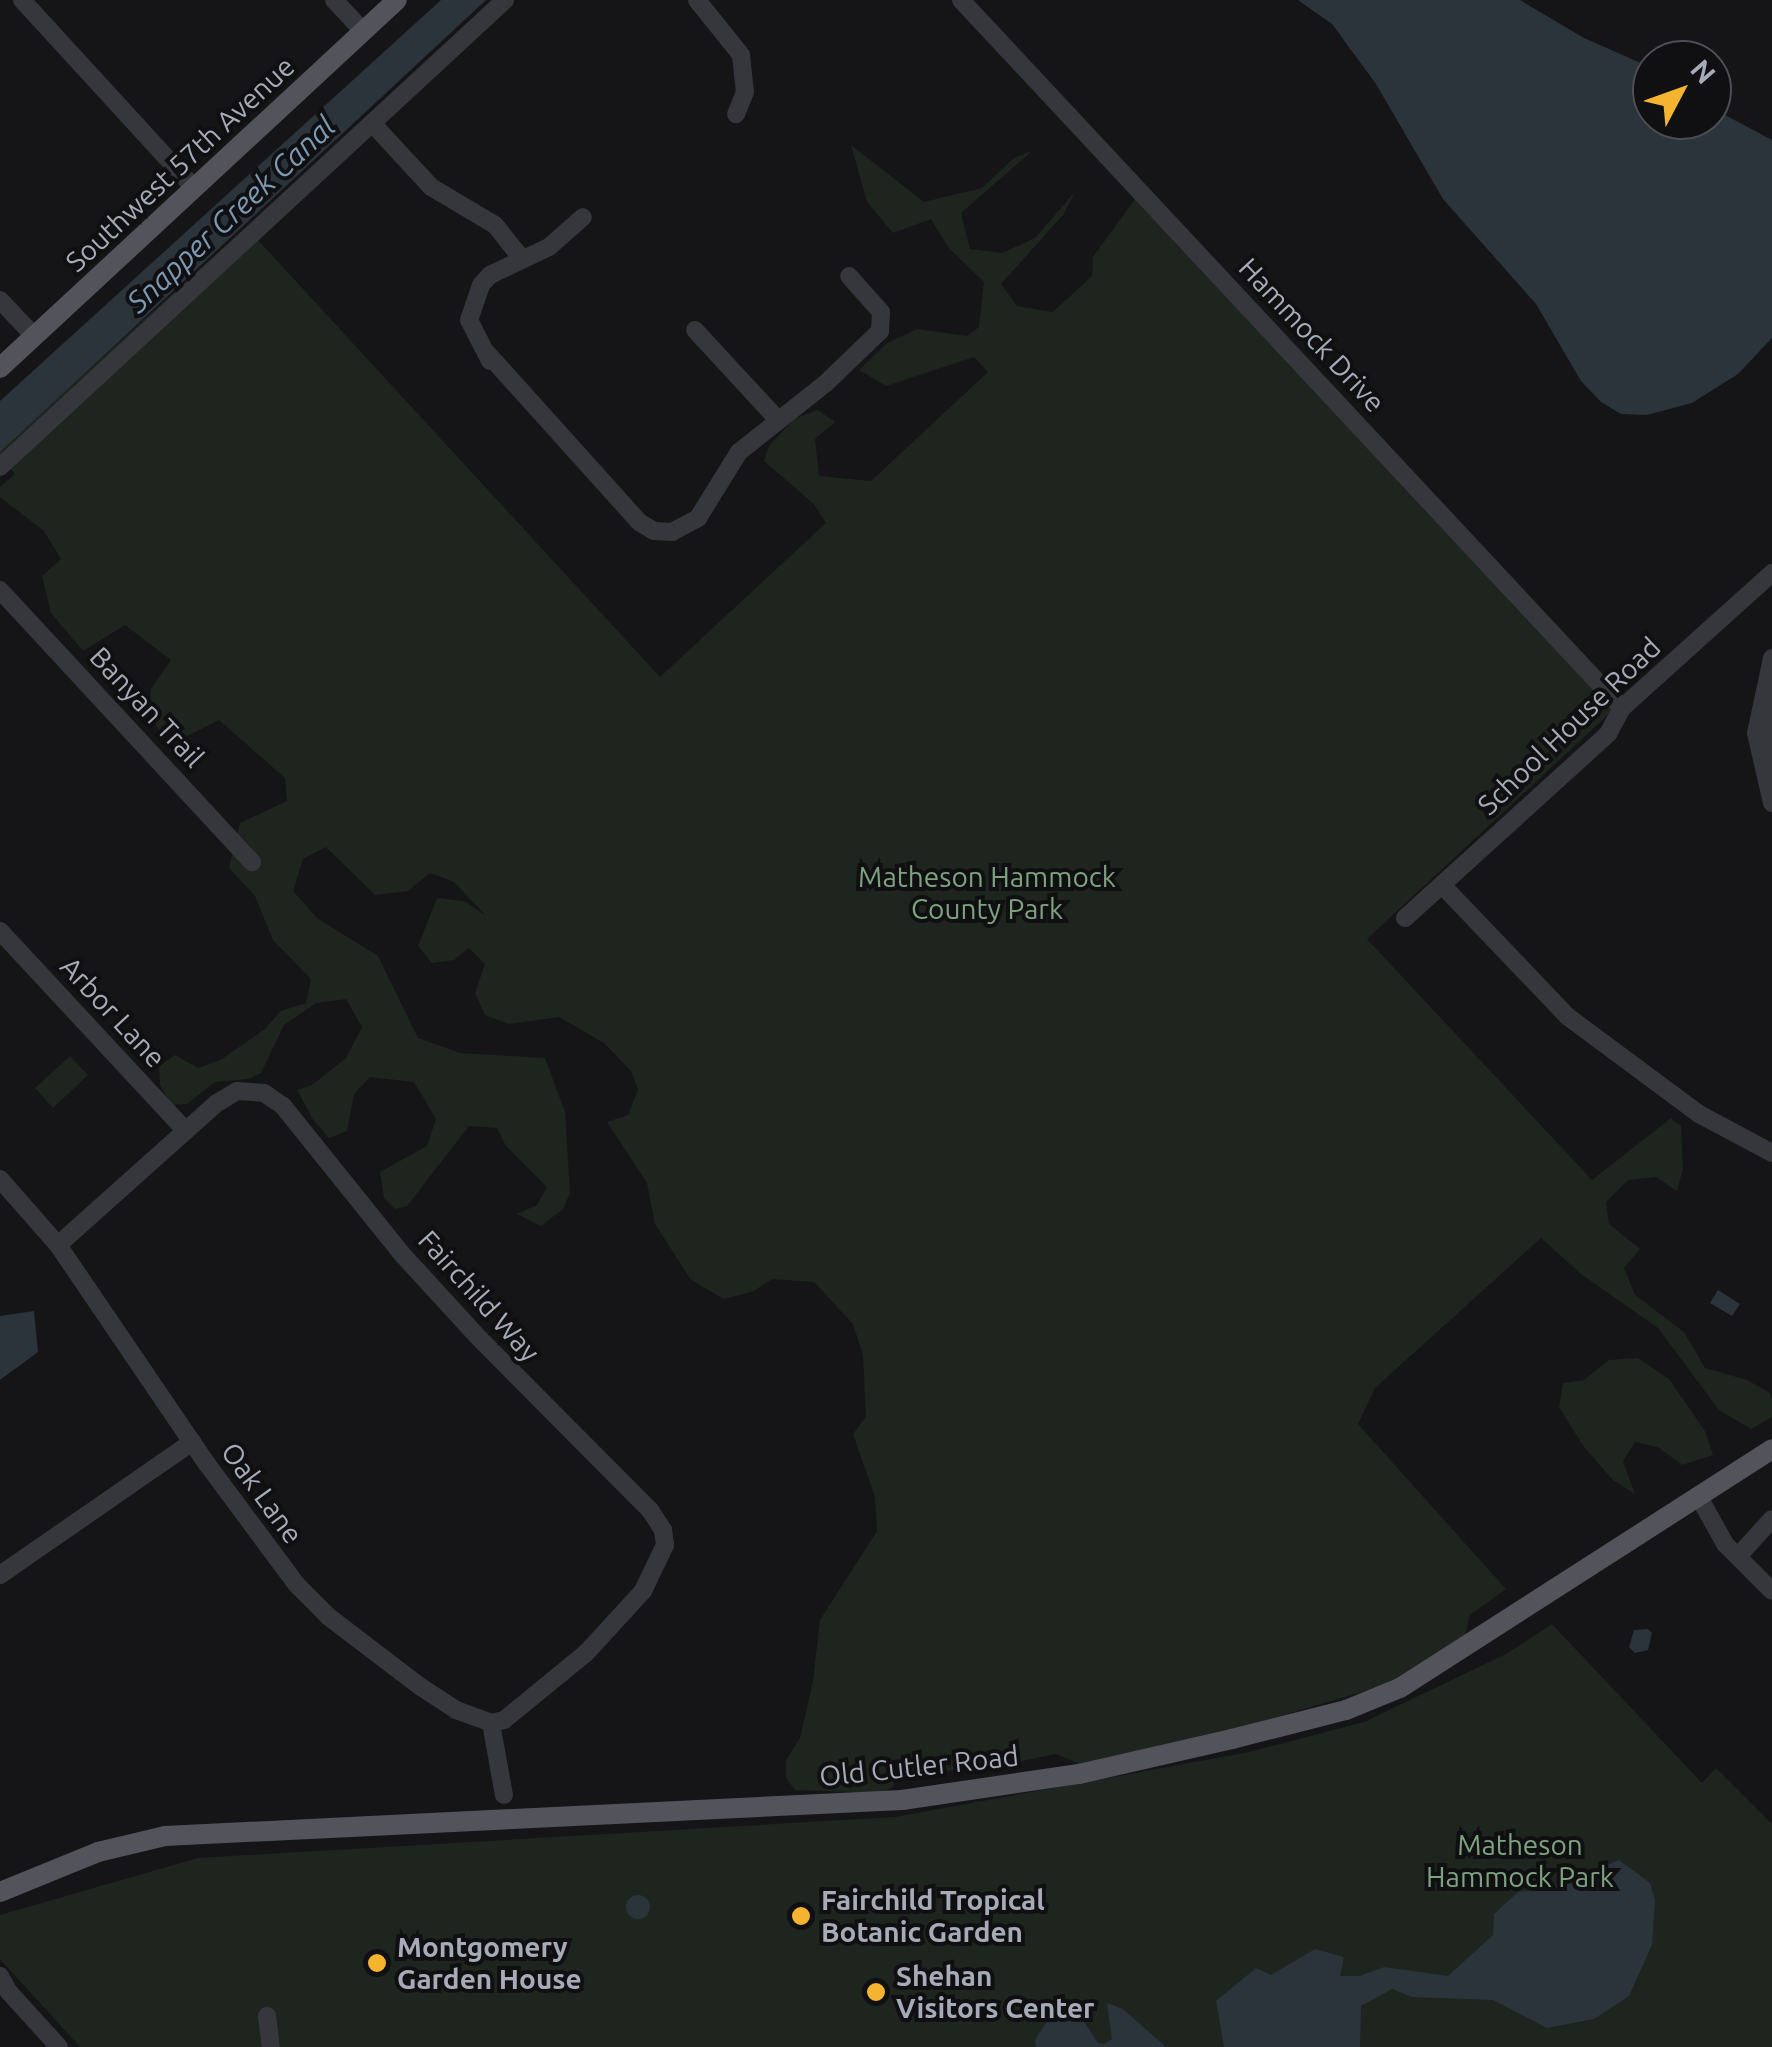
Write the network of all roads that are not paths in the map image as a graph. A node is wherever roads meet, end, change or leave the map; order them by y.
1 (22, 0) edge
2 (334, 0) edge
3 (397, 0) edge
4 (505, 0) edge
5 (698, 0) edge
6 (961, 0) edge
7 (363, 31) junction
8 (736, 114) dead end
9 (372, 123) junction
10 (194, 188) junction
11 (583, 217) dead end
12 (522, 259) junction
13 (849, 276) dead end
14 (0, 300) edge
15 (696, 330) dead end
16 (34, 336) junction
17 (0, 368) edge
18 (777, 419) junction
19 (0, 467) edge
20 (1772, 573) edge
21 (0, 590) edge
22 (1772, 658) edge
23 (1622, 708) junction
24 (1772, 803) edge
25 (252, 862) dead end
26 (1442, 885) junction
27 (1405, 918) dead end
28 (0, 931) edge
29 (186, 1131) junction
30 (1772, 1153) edge
31 (0, 1179) edge
32 (58, 1245) junction
33 (192, 1442) junction
34 (1772, 1448) edge
35 (1699, 1497) junction
36 (1772, 1520) edge
37 (1740, 1554) junction
38 (0, 1575) edge
39 (1772, 1591) edge
40 (491, 1723) junction
41 (504, 1795) dead end
42 (0, 1892) edge
43 (3, 1985) edge
44 (267, 2016) dead end
45 (59, 2047) edge
46 (270, 2047) edge

1 - 10 street
2 - 7 street
3 - 7 main road, Southwest 57th Avenue
4 - 9 street
5 - 8 street
6 - 23 street, Hammock Drive
7 - 10 main road, Southwest 57th Avenue
9 - 12 street
9 - 19 street
10 - 16 main road, Southwest 57th Avenue
11 - 12 street
12 - 18 street
13 - 18 street
14 - 16 street
15 - 18 street
16 - 17 main road, Southwest 57th Avenue
20 - 23 street, School House Road
21 - 25 street, Banyan Trail
22 - 24 street
23 - 26 street, School House Road
26 - 27 street, School House Road
26 - 30 street
28 - 29 street, Arbor Lane
29 - 32 street
29 - 40 street, Fairchild Way
31 - 32 street, Oak Lane
32 - 33 street, Oak Lane
33 - 38 street
33 - 40 street, Oak Lane
34 - 35 main road, Old Cutler Road
35 - 37 street
35 - 42 main road, Old Cutler Road
36 - 37 street
37 - 39 street
40 - 41 street
43 - 45 street
44 - 46 street

